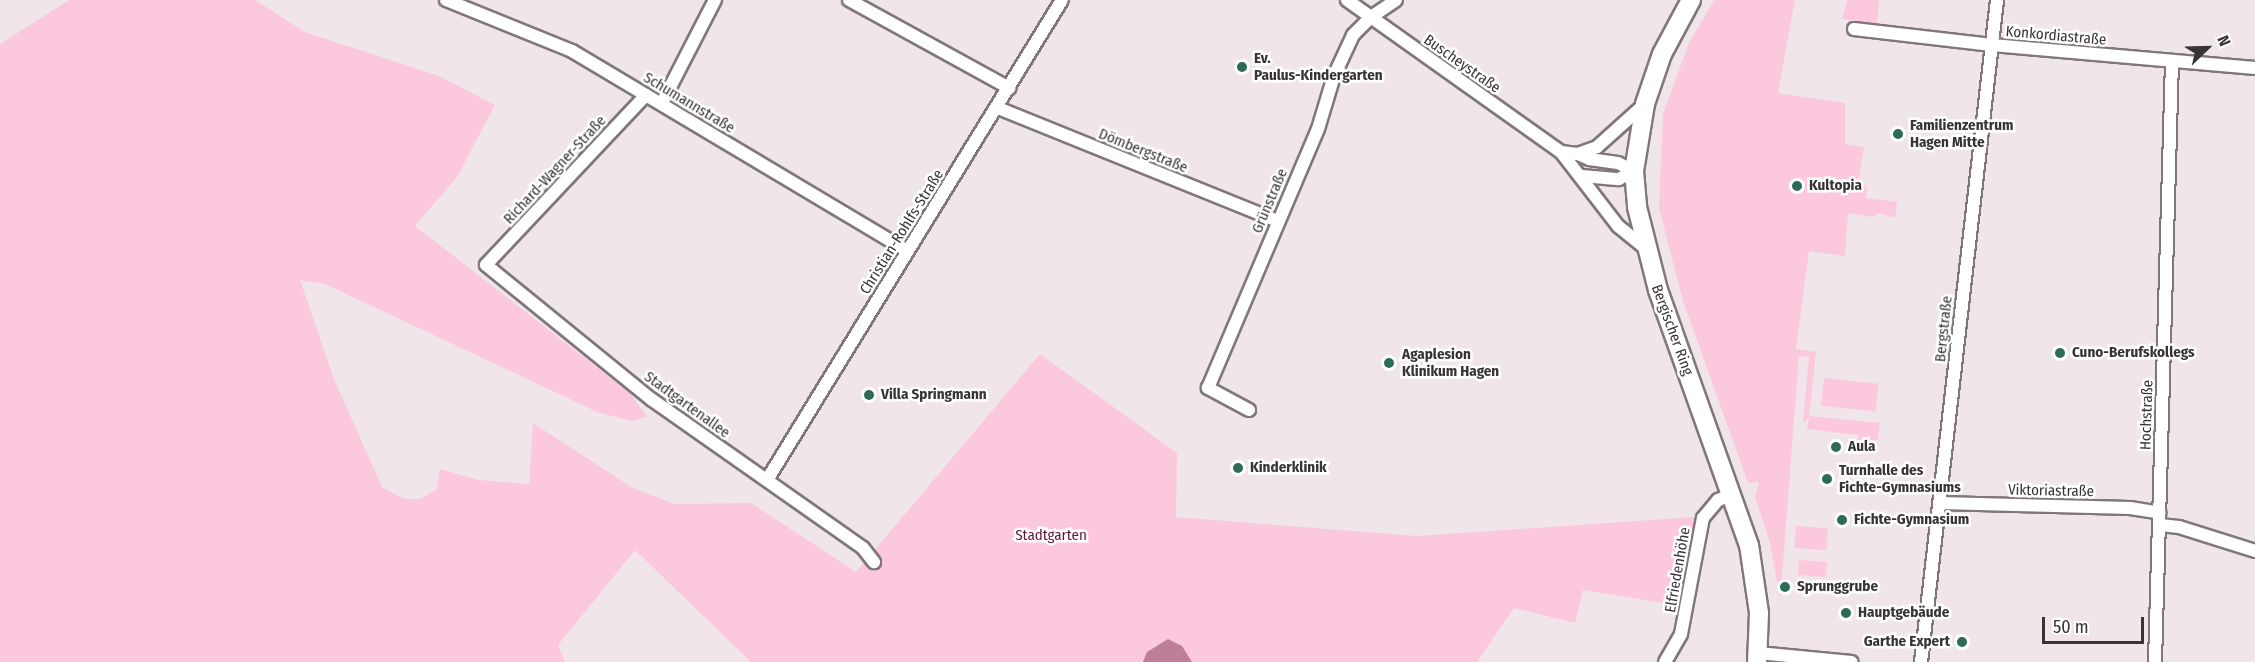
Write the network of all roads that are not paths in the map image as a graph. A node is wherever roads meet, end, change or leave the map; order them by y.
1 (446, 0) edge
2 (715, 0) edge
3 (849, 0) edge
4 (1062, 0) edge
5 (1347, 0) edge
6 (1396, 0) edge
7 (1691, 0) edge
8 (1997, 0) edge
9 (1371, 16) junction
10 (1854, 29) dead end
11 (1992, 45) junction
12 (2172, 61) junction
13 (2255, 68) edge
14 (1009, 88) junction
15 (646, 95) junction
16 (662, 103) junction
17 (1645, 104) junction
18 (998, 108) junction
19 (1561, 152) junction
20 (1578, 154) junction
21 (1634, 171) junction
22 (1582, 176) junction
23 (1277, 221) junction
24 (1645, 248) junction
25 (907, 251) junction
26 (486, 265) joint
27 (1249, 410) dead end
28 (767, 480) junction
29 (1732, 495) junction
30 (1940, 503) junction
31 (2160, 519) junction
32 (2255, 551) edge
33 (874, 562) dead end
34 (1758, 657) edge
35 (1665, 662) edge
36 (1852, 662) edge
37 (1922, 662) edge
38 (2155, 662) edge

1 - 15 street, Schumannstraße
2 - 16 street
3 - 14 street
4 - 14 street, Christian-Rohlfs-Straße
5 - 9 street, Buscheystraße
6 - 9 street, Grünstraße
7 - 17 main road, Bergischer Ring
8 - 11 street, Bergstraße
9 - 19 street, Buscheystraße
9 - 23 street, Grünstraße
10 - 11 street, Konkordiastraße
11 - 12 street, Konkordiastraße
11 - 30 street, Bergstraße
12 - 13 street, Konkordiastraße
12 - 31 street, Hochstraße
14 - 18 street, Christian-Rohlfs-Straße
15 - 16 street, Schumannstraße
15 - 26 street, Richard-Wagner-Straße
16 - 25 street, Schumannstraße
17 - 20 street
17 - 21 main road, Bergischer Ring
18 - 23 street, Dömbergstraße
18 - 25 street, Christian-Rohlfs-Straße
19 - 20 street, Buscheystraße
19 - 22 street, Buscheystraße
20 - 21 street, Buscheystraße
21 - 22 street
21 - 24 main road, Bergischer Ring
22 - 24 street, Buscheystraße
23 - 27 street, Grünstraße
24 - 29 main road, Bergischer Ring
25 - 28 street, Christian-Rohlfs-Straße
26 - 28 street, Stadtgartenallee
28 - 33 street, Stadtgartenallee
29 - 34 main road, Bergischer Ring
29 - 35 street, Elfriedenhöhe
30 - 31 street, Viktoriastraße
30 - 37 street, Bergstraße
31 - 32 street, Viktoriastraße
31 - 38 street, Hochstraße
34 - 36 street

